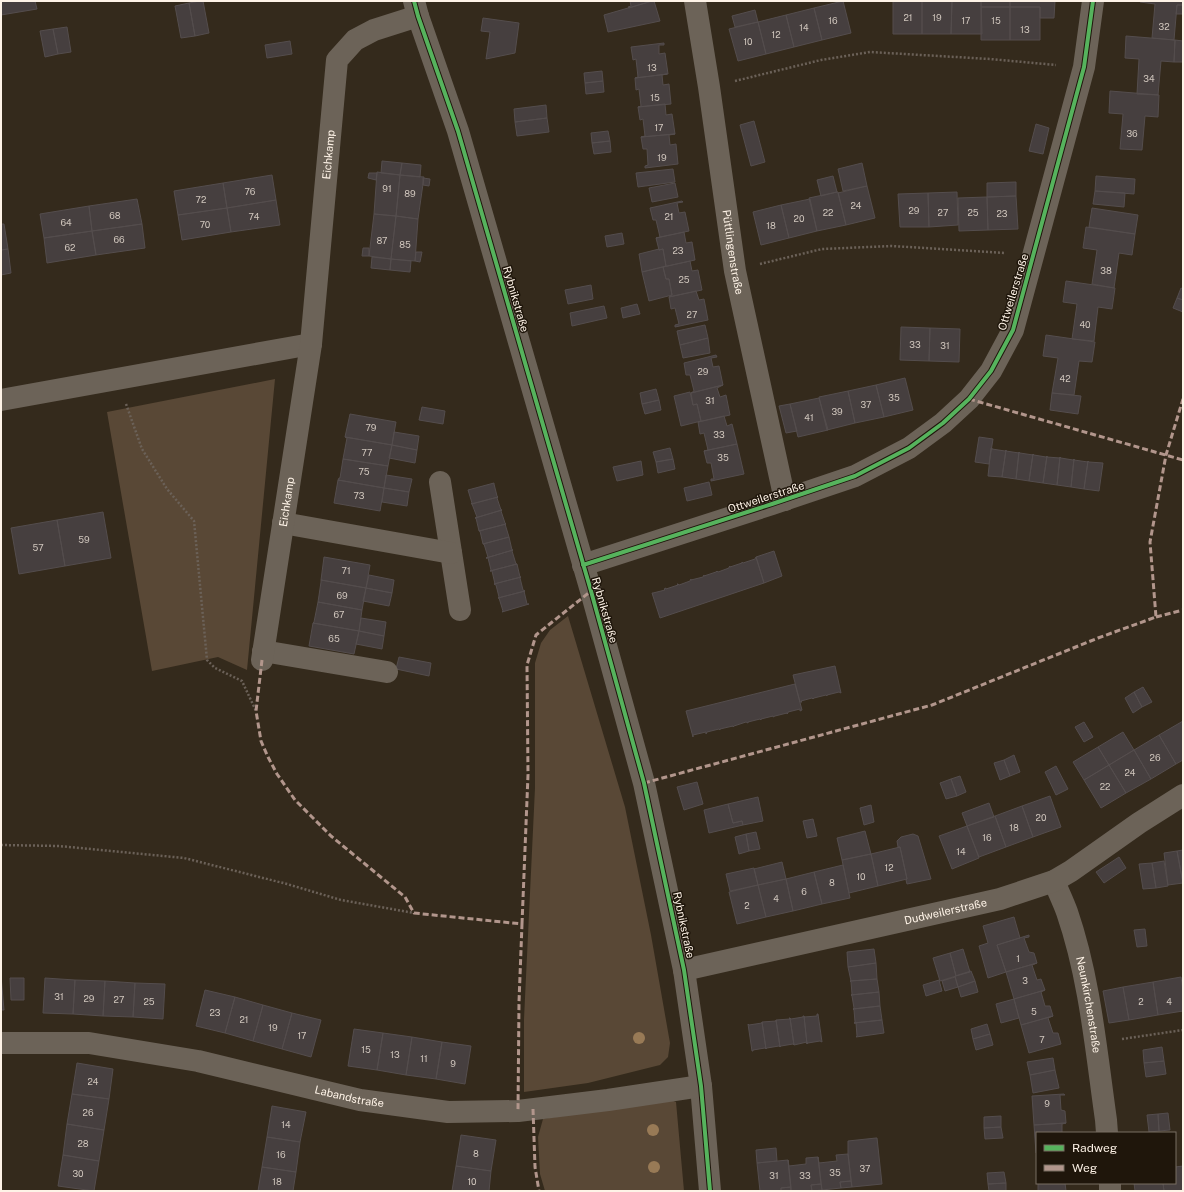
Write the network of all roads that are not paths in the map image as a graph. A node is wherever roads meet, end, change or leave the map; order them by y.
1 (694, 1) edge
2 (1093, 1) edge
3 (416, 9) edge
4 (311, 344) junction
5 (1, 400) edge
6 (440, 482) dead end
7 (785, 500) junction
8 (284, 523) junction
9 (451, 553) junction
10 (583, 565) junction
11 (460, 610) dead end
12 (387, 672) dead end
13 (1183, 795) edge
14 (1054, 881) junction
15 (684, 970) junction
16 (1, 1043) edge
17 (701, 1086) junction
18 (1107, 1132) edge
19 (710, 1191) edge

1 - 7 street, Püttlingenstraße
2 - 7 street, Ottweilerstraße
3 - 4 street, Eichkamp
3 - 10 street, Rybnikstraße
4 - 5 street
4 - 8 street, Eichkamp
6 - 9 street
7 - 10 street, Ottweilerstraße
8 - 9 street
8 - 12 street, Eichkamp
9 - 11 street
10 - 15 street, Rybnikstraße
13 - 14 street, Dudweilerstraße
14 - 15 street, Dudweilerstraße
14 - 18 street, Neunkirchenstraße
15 - 17 street, Rybnikstraße
16 - 17 street, Labandstraße
17 - 19 street, Rybnikstraße

